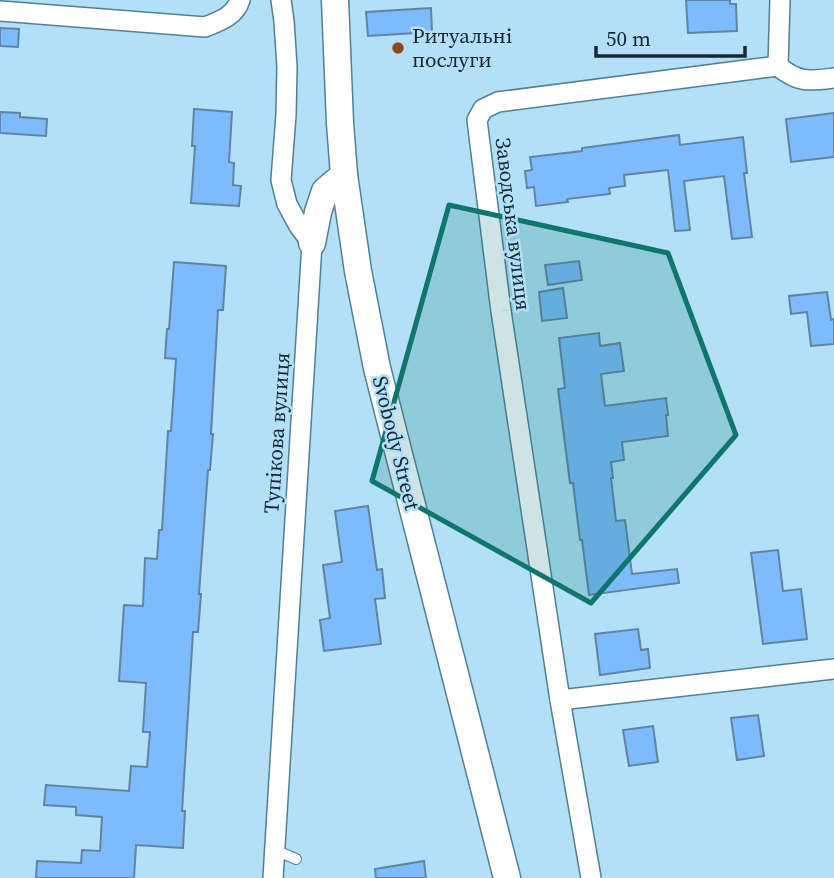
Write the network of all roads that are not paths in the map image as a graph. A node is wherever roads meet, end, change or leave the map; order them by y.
1 (240, 0) edge
2 (281, 0) edge
3 (335, 0) edge
4 (780, 0) edge
5 (0, 11) edge
6 (778, 66) junction
7 (834, 78) edge
8 (344, 175) junction
9 (312, 243) junction
10 (834, 670) edge
11 (560, 701) junction
12 (274, 850) junction
13 (296, 859) dead end
14 (273, 878) edge
15 (507, 878) edge
16 (591, 878) edge

1 - 5 street
2 - 9 street
3 - 8 main road, Svobody Street
4 - 6 street
6 - 7 street
6 - 11 street, Заводська вулиця
8 - 9 main road
8 - 15 main road, Svobody Street
9 - 12 street, Тупікова вулиця
10 - 11 street
11 - 16 street, Заводська вулиця
12 - 13 lane
12 - 14 street, Тупікова вулиця

